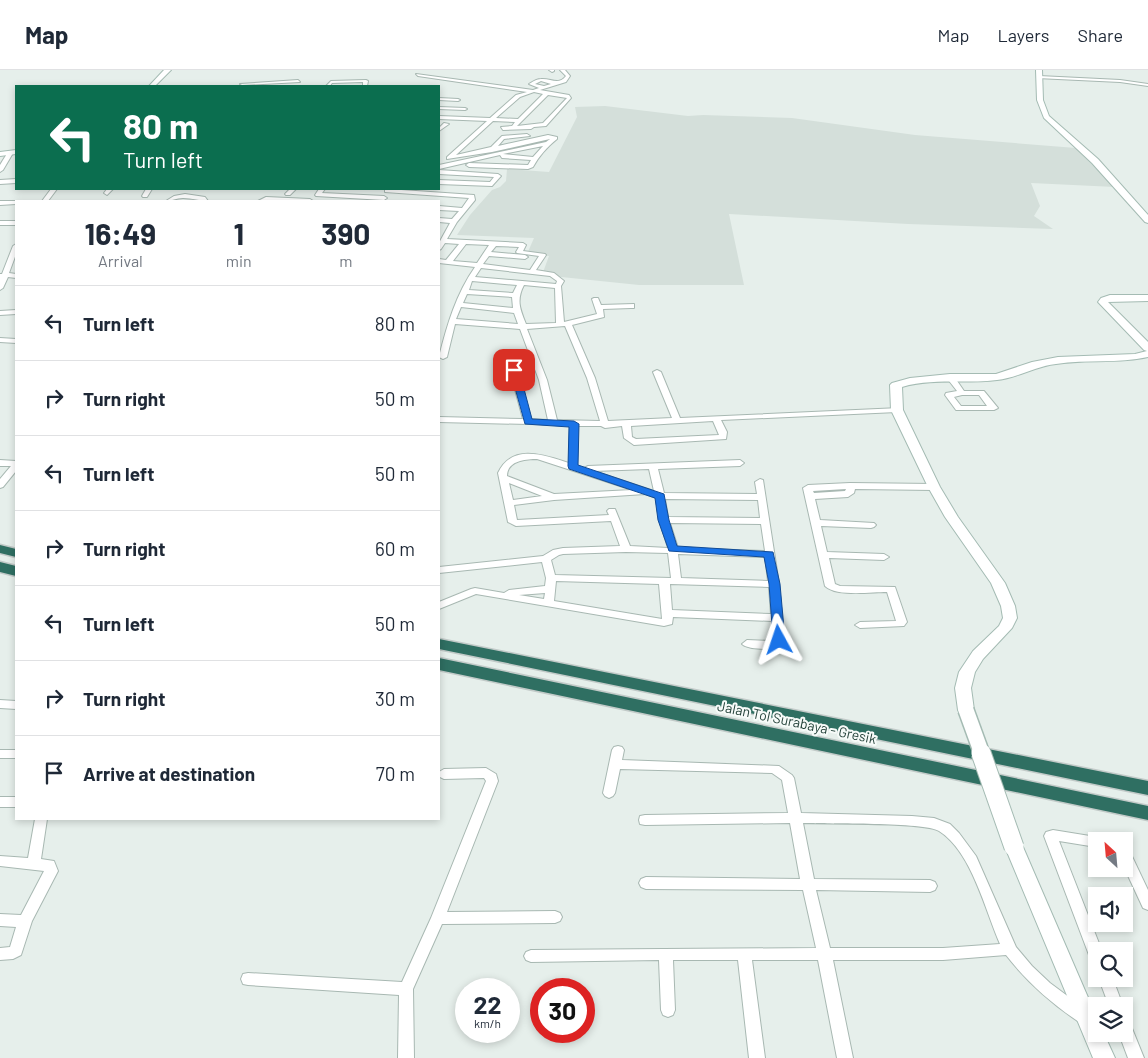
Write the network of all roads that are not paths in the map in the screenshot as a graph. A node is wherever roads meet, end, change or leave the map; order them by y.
1 (168, 70) edge
2 (562, 70) edge
3 (1039, 74) edge
4 (418, 75) dead end
5 (298, 81) dead end
6 (242, 84) dead end
7 (272, 84) edge
8 (282, 84) edge
9 (557, 84) junction
10 (153, 85) edge
11 (329, 85) edge
12 (364, 85) edge
13 (1148, 85) edge
14 (544, 88) junction
15 (528, 92) junction
16 (547, 93) junction
17 (440, 99) edge
18 (458, 100) dead end
19 (469, 103) dead end
20 (440, 108) edge
21 (440, 118) edge
22 (490, 119) junction
23 (519, 121) junction
24 (531, 127) junction
25 (503, 128) dead end
26 (513, 128) junction
27 (527, 136) junction
28 (524, 143) junction
29 (548, 143) junction
30 (13, 153) edge
31 (492, 153) junction
32 (0, 154) edge
33 (449, 158) junction
34 (534, 159) junction
35 (454, 164) junction
36 (440, 166) edge
37 (440, 167) edge
38 (3, 168) edge
39 (440, 172) edge
40 (15, 181) edge
41 (0, 182) edge
42 (440, 182) edge
43 (148, 190) edge
44 (193, 190) edge
45 (321, 190) edge
46 (352, 190) edge
47 (387, 190) edge
48 (145, 196) dead end
49 (349, 196) junction
50 (187, 197) junction
51 (170, 200) edge
52 (204, 200) edge
53 (264, 200) edge
54 (288, 200) edge
55 (383, 200) edge
56 (15, 202) edge
57 (0, 203) edge
58 (440, 208) edge
59 (463, 210) junction
60 (440, 220) edge
61 (1148, 220) edge
62 (454, 221) junction
63 (15, 222) edge
64 (0, 223) edge
65 (464, 242) junction
66 (441, 243) edge
67 (494, 243) junction
68 (15, 248) edge
69 (486, 254) junction
70 (541, 259) junction
71 (440, 261) edge
72 (448, 262) junction
73 (479, 266) junction
74 (532, 272) junction
75 (3, 275) edge
76 (470, 278) junction
77 (522, 282) junction
78 (558, 286) junction
79 (0, 288) edge
80 (464, 292) junction
81 (516, 295) junction
82 (1148, 298) edge
83 (596, 299) dead end
84 (459, 306) junction
85 (631, 306) dead end
86 (599, 307) junction
87 (517, 311) junction
88 (15, 312) edge
89 (0, 313) edge
90 (452, 321) junction
91 (564, 324) junction
92 (522, 327) junction
93 (0, 340) edge
94 (15, 341) edge
95 (1148, 348) edge
96 (510, 353) dead end
97 (1148, 354) edge
98 (443, 357) dead end
99 (657, 372) dead end
100 (950, 378) junction
101 (962, 393) junction
102 (897, 410) junction
103 (716, 418) junction
104 (440, 420) edge
105 (677, 421) junction
106 (528, 422) junction
107 (553, 423) junction
108 (574, 424) junction
109 (605, 424) junction
110 (626, 424) junction
111 (0, 463) edge
112 (740, 463) dead end
113 (15, 465) edge
114 (15, 466) edge
115 (653, 467) junction
116 (576, 468) junction
117 (505, 478) junction
118 (619, 482) junction
119 (760, 482) dead end
120 (0, 485) edge
121 (934, 487) junction
122 (646, 492) junction
123 (606, 496) junction
124 (660, 496) junction
125 (761, 496) junction
126 (554, 498) junction
127 (510, 503) junction
128 (664, 520) junction
129 (765, 522) junction
130 (816, 523) junction
131 (871, 525) dead end
132 (0, 549) edge
133 (626, 549) junction
134 (672, 549) junction
135 (15, 553) edge
136 (769, 554) junction
137 (823, 555) junction
138 (884, 557) dead end
139 (546, 559) junction
140 (0, 567) edge
141 (15, 570) edge
142 (440, 570) edge
143 (551, 578) junction
144 (664, 580) junction
145 (676, 581) junction
146 (774, 584) junction
147 (550, 589) junction
148 (496, 594) junction
149 (549, 604) junction
150 (440, 606) edge
151 (667, 613) junction
152 (777, 618) junction
153 (860, 625) dead end
154 (440, 644) edge
155 (747, 644) dead end
156 (440, 664) edge
157 (0, 704) edge
158 (15, 705) edge
159 (618, 750) dead end
160 (0, 754) edge
161 (15, 754) edge
162 (616, 764) junction
163 (444, 774) dead end
164 (1148, 788) edge
165 (609, 793) dead end
166 (0, 802) edge
167 (15, 802) edge
168 (1148, 813) edge
169 (796, 818) junction
170 (40, 820) edge
171 (645, 820) dead end
172 (1088, 841) edge
173 (0, 861) edge
174 (34, 863) junction
175 (1133, 872) edge
176 (646, 883) dead end
177 (808, 884) junction
178 (930, 886) dead end
179 (1148, 902) edge
180 (555, 917) dead end
181 (438, 918) junction
182 (0, 920) edge
183 (25, 921) junction
184 (1091, 942) edge
185 (1010, 950) junction
186 (824, 953) junction
187 (0, 954) edge
188 (666, 954) junction
189 (744, 954) junction
190 (531, 956) dead end
191 (248, 979) dead end
192 (406, 989) junction
193 (668, 1010) dead end
194 (1088, 1020) joint
195 (1097, 1042) edge
196 (1130, 1042) edge
197 (406, 1058) edge
198 (757, 1058) edge
199 (845, 1058) edge
200 (1104, 1058) edge
201 (1136, 1058) edge

1 - 10 street
2 - 9 street
3 - 13 street
3 - 61 street
4 - 15 street
5 - 8 street
6 - 7 street
7 - 8 street
9 - 14 street
9 - 14 street
11 - 12 street
14 - 15 street
15 - 16 street
15 - 22 street
16 - 23 street
16 - 24 street
17 - 18 street
19 - 20 street
21 - 22 street
22 - 23 street
22 - 33 street
23 - 26 street
24 - 26 street
24 - 27 street
25 - 26 street
27 - 28 street
27 - 31 street
28 - 29 street
28 - 31 street
29 - 31 street
29 - 34 street
30 - 32 street
30 - 38 street
31 - 33 street
31 - 34 street
31 - 35 street
33 - 36 street
34 - 35 street
35 - 37 street
39 - 42 street
40 - 41 street
43 - 48 street
44 - 50 street
45 - 49 street
46 - 49 street
47 - 55 street
47 - 59 street
49 - 55 street
50 - 51 street
50 - 52 street
53 - 54 street
56 - 57 street
58 - 59 street
59 - 62 street
60 - 62 street
62 - 66 street
63 - 64 street
65 - 66 street
65 - 67 street
65 - 72 street
67 - 69 street
67 - 70 street
68 - 75 street
69 - 70 street
69 - 73 street
70 - 74 street
71 - 72 street
72 - 73 street
73 - 74 street
73 - 76 street
74 - 78 street
75 - 79 street
76 - 77 street
76 - 80 street
77 - 78 street
77 - 81 street
78 - 91 street
80 - 81 street
80 - 84 street
81 - 87 street
82 - 95 street
83 - 86 street
84 - 87 street
84 - 90 street
85 - 86 street
86 - 91 street
87 - 92 street
88 - 89 street
90 - 92 street
90 - 98 street
91 - 92 street
91 - 109 street
92 - 107 street
93 - 94 street
96 - 106 street
97 - 100 street
99 - 105 street
100 - 101 street
100 - 102 street
101 - 101 street
102 - 103 street
102 - 121 street
103 - 105 street
103 - 110 street
104 - 106 street
105 - 110 street
106 - 107 street
107 - 108 street
108 - 109 street
108 - 116 street
109 - 110 street
111 - 113 street
112 - 115 street
114 - 120 street
115 - 116 street
115 - 124 street
116 - 117 street
116 - 118 street
117 - 126 street
117 - 127 street
118 - 122 street
118 - 123 street
119 - 125 street
121 - 130 street
121 - 194 street, bridge
122 - 123 street
122 - 124 street
123 - 126 street
124 - 125 street
124 - 128 street
125 - 129 street
126 - 127 street
127 - 133 street
128 - 129 street
128 - 134 street
129 - 136 street
130 - 131 street
130 - 137 street
132 - 135 highway
133 - 134 street
133 - 139 street
134 - 136 street
134 - 145 street
136 - 146 street
137 - 138 street
137 - 153 street
139 - 142 street
139 - 143 street
140 - 141 highway
143 - 144 street
143 - 147 street
144 - 145 street
144 - 151 street
145 - 146 street
146 - 152 street
147 - 148 street
147 - 149 street
148 - 149 street
148 - 150 street
149 - 151 street
151 - 152 street
152 - 155 street
154 - 164 highway, Jalan Tol Surabaya - Gresik
156 - 168 highway, Jalan Tol Surabaya - Gresik
157 - 158 street
159 - 162 street
160 - 161 street
162 - 165 street
162 - 169 street
163 - 181 street
166 - 167 street
169 - 171 street
169 - 177 street
169 - 185 street
170 - 174 street
172 - 184 street
173 - 174 street
174 - 183 street
175 - 179 street
176 - 177 street
177 - 178 street
177 - 186 street
180 - 181 street
181 - 192 street
182 - 183 street
183 - 187 street
185 - 186 street
185 - 194 street
186 - 189 street
186 - 199 street
188 - 189 street
188 - 190 street
188 - 193 street
189 - 198 street
191 - 192 street
192 - 197 street
195 - 200 street
196 - 201 street

